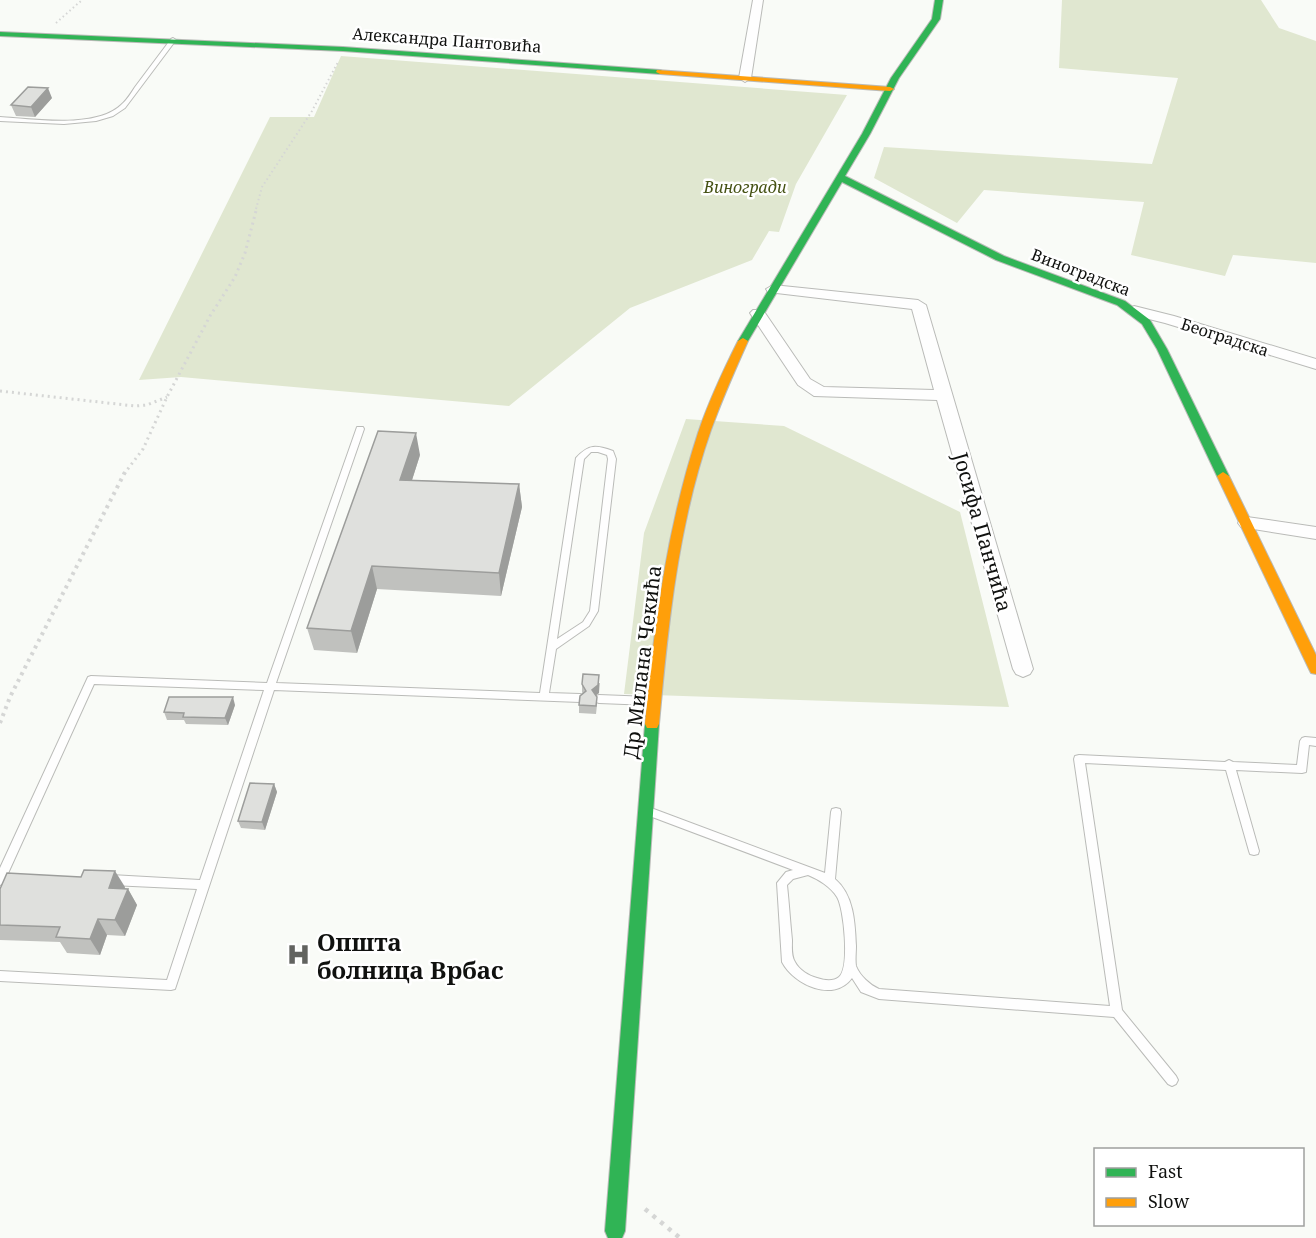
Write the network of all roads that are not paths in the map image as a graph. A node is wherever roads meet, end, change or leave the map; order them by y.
1 (758, 0) edge
2 (939, 0) edge
3 (0, 34) edge
4 (173, 40) junction
5 (745, 78) junction
6 (891, 89) junction
7 (0, 119) edge
8 (840, 177) junction
9 (772, 289) junction
10 (1134, 310) junction
11 (758, 314) junction
12 (1316, 364) edge
13 (944, 395) junction
14 (360, 429) dead end
15 (1246, 523) junction
16 (1316, 533) edge
17 (551, 648) junction
18 (1023, 669) dead end
19 (1316, 669) edge
20 (270, 687) junction
21 (544, 696) junction
22 (580, 698) edge
23 (599, 699) edge
24 (653, 701) junction
25 (1316, 742) edge
26 (1229, 764) junction
27 (646, 810) junction
28 (836, 812) dead end
29 (1254, 851) dead end
30 (806, 871) junction
31 (6, 876) edge
32 (98, 879) edge
33 (830, 881) junction
34 (204, 885) junction
35 (851, 967) junction
36 (0, 976) edge
37 (1117, 1012) junction
38 (1172, 1080) dead end
39 (615, 1231) dead end

1 - 5 street
2 - 6 street
3 - 4 street, Александра Пантовића
4 - 5 street, Александра Пантовића
4 - 7 lane
5 - 6 street, Александра Пантовића
6 - 8 street
8 - 9 street, Др Милана Чекића
8 - 10 street, Виноградска
9 - 11 street, Др Милана Чекића
9 - 13 street, Јосифа Панчића
10 - 12 street, Београдска
10 - 15 street, Виноградска
11 - 13 street
11 - 24 street, Др Милана Чекића
13 - 18 street, Јосифа Панчића
14 - 20 lane
15 - 16 street
15 - 19 street, Виноградска
17 - 17 lane
17 - 21 lane
20 - 21 lane
20 - 31 lane
20 - 34 lane
21 - 22 lane
23 - 24 lane
24 - 27 street, Др Милана Чекића
25 - 26 lane
26 - 29 lane
26 - 37 lane
27 - 30 lane
27 - 39 street, Др Милана Чекића
28 - 33 lane
30 - 33 lane
30 - 35 lane
32 - 34 lane
33 - 35 lane
34 - 36 lane
35 - 37 lane
37 - 38 lane

